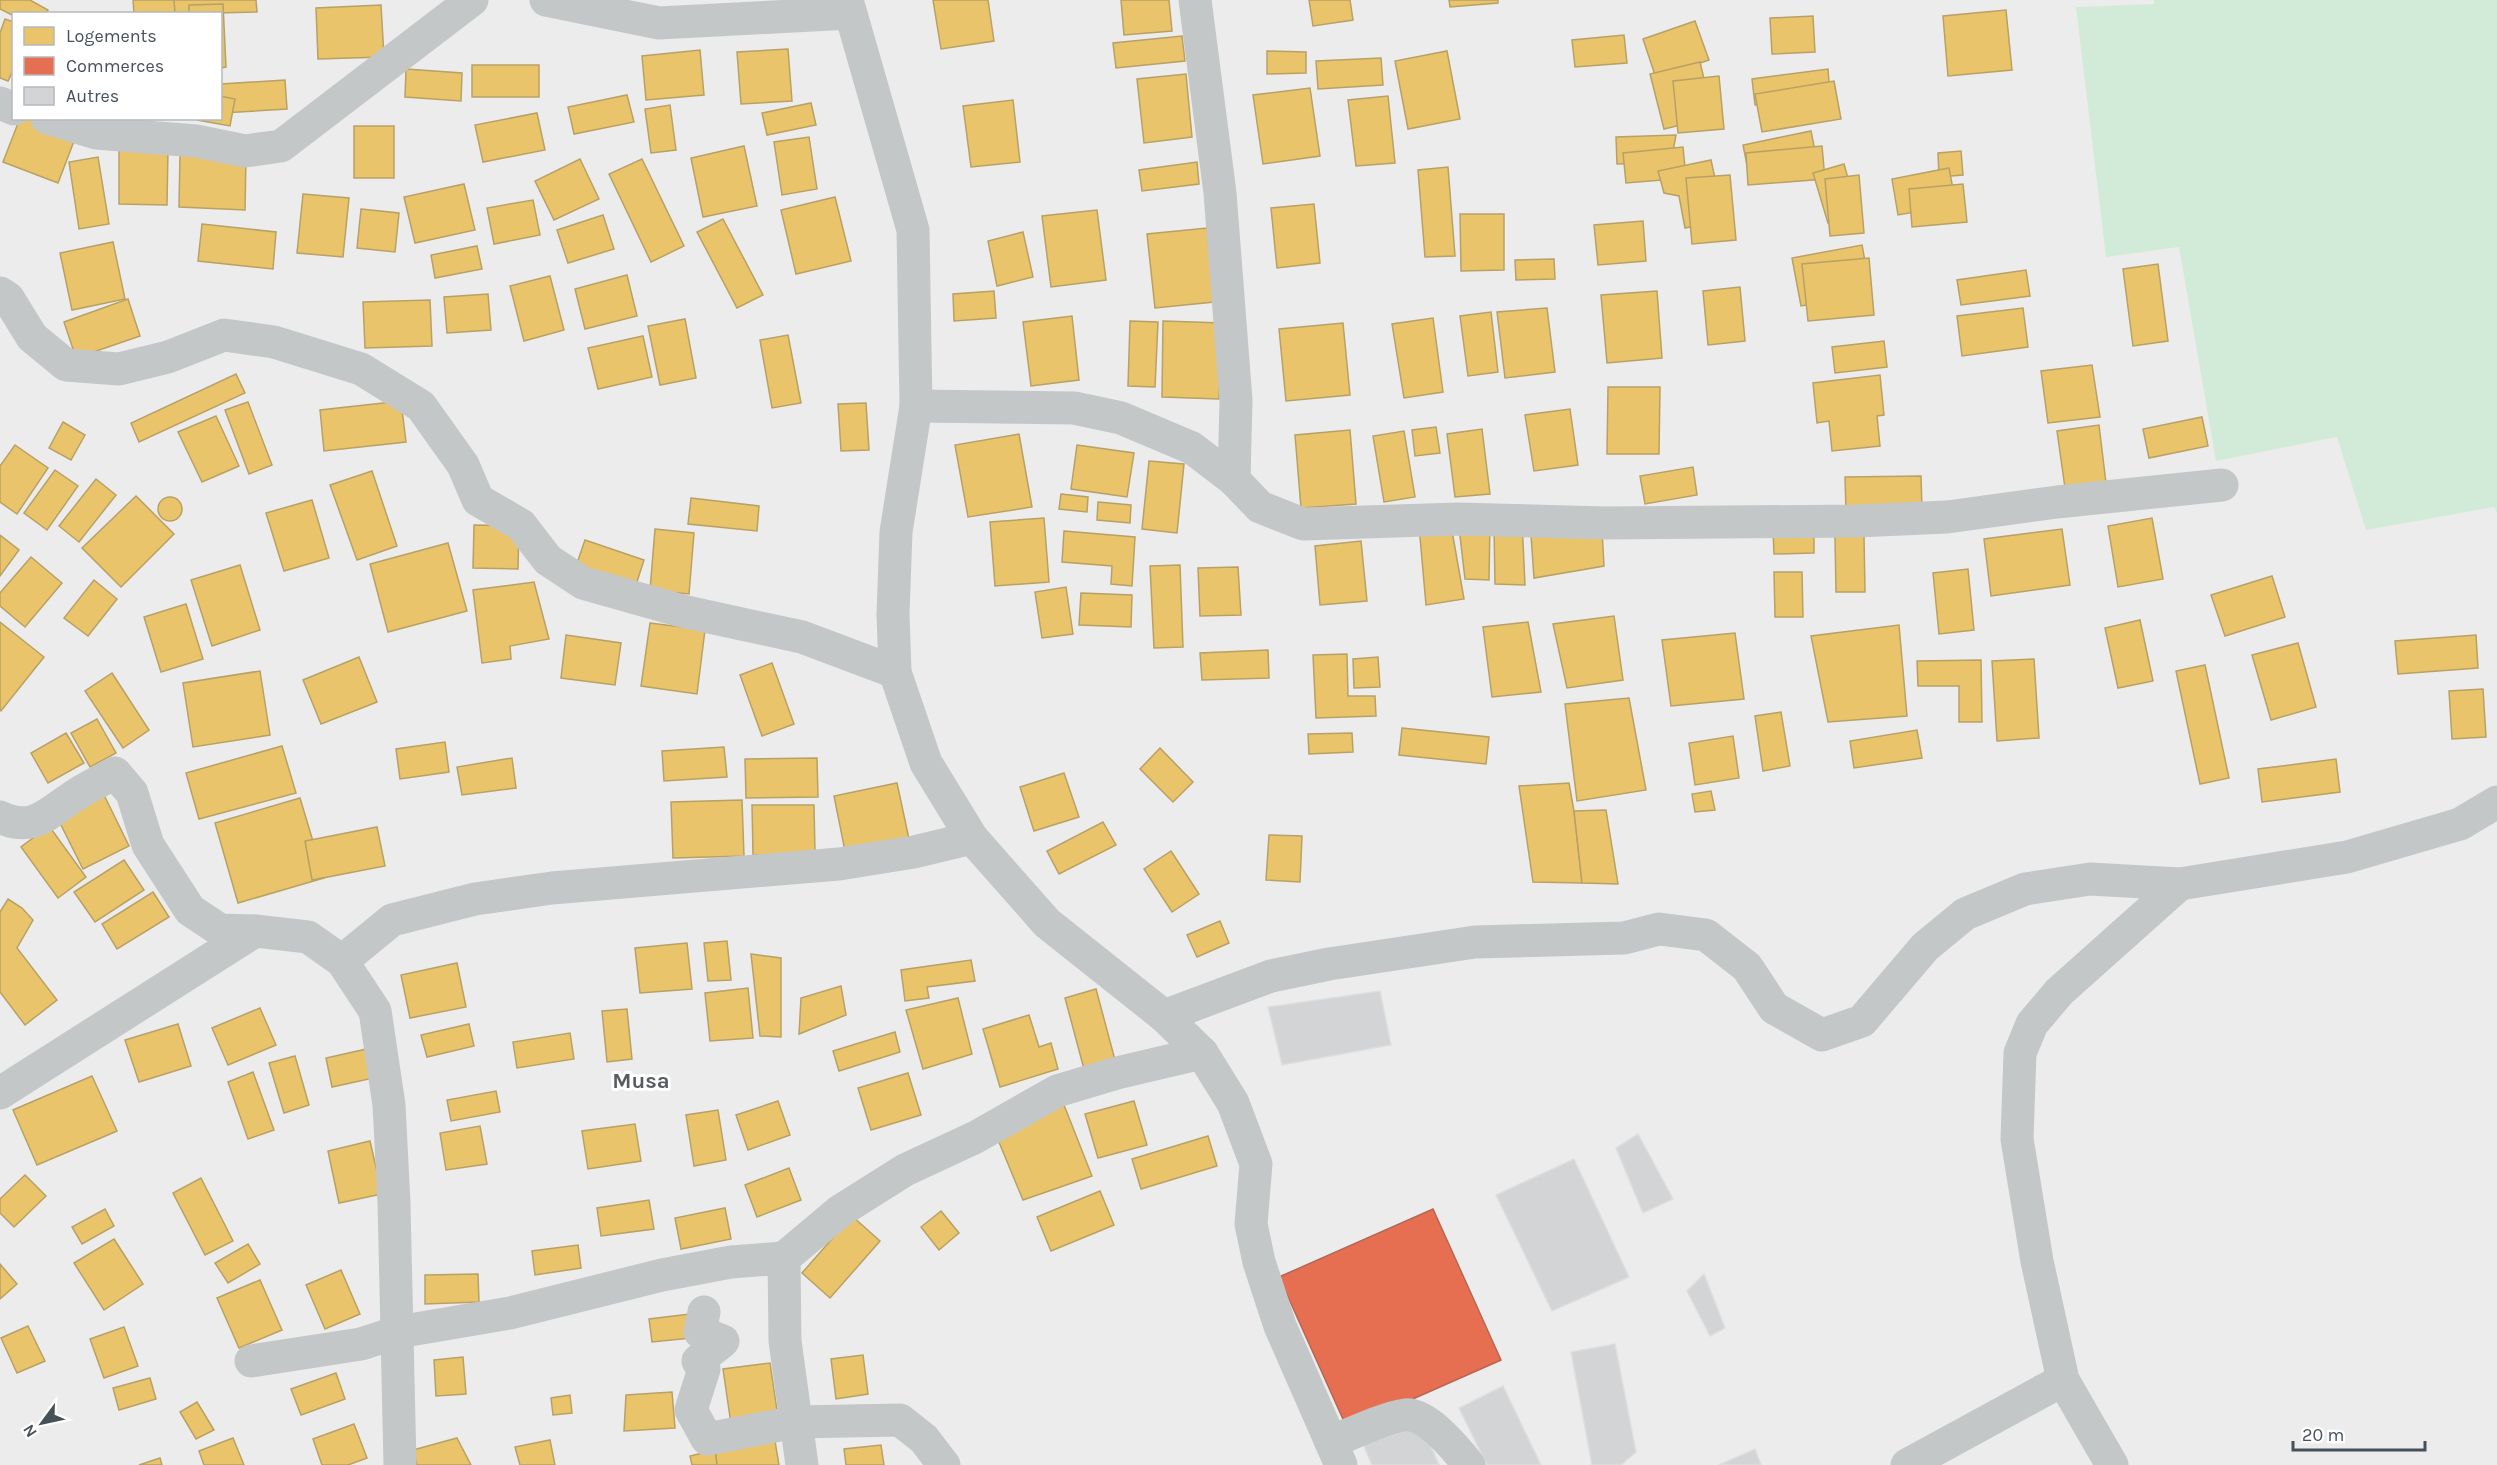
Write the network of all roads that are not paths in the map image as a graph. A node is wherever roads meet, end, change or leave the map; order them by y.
1 (472, 0) edge
2 (546, 0) edge
3 (1195, 0) edge
4 (848, 6) edge
5 (54, 120) edge
6 (0, 293) edge
7 (916, 406) junction
8 (1234, 480) junction
9 (2223, 485) dead end
10 (895, 672) junction
11 (2497, 802) edge
12 (0, 817) edge
13 (972, 838) junction
14 (2180, 884) junction
15 (255, 931) junction
16 (342, 961) junction
17 (1164, 1016) junction
18 (1202, 1053) junction
19 (0, 1093) edge
20 (784, 1258) junction
21 (704, 1312) dead end
22 (398, 1332) junction
23 (251, 1361) dead end
24 (2063, 1380) junction
25 (796, 1422) junction
26 (1336, 1454) edge
27 (400, 1465) edge
28 (802, 1465) edge
29 (944, 1465) edge
30 (1469, 1465) edge
31 (1907, 1465) edge
32 (2112, 1465) edge

1 - 5 street
2 - 4 street
3 - 8 street
4 - 7 street
6 - 10 street
7 - 8 street
7 - 10 street
8 - 9 street
10 - 13 street
11 - 14 street
12 - 15 street
13 - 16 street
13 - 17 street
14 - 17 street
14 - 24 street
15 - 16 street
15 - 19 street
16 - 22 street
17 - 18 street
18 - 20 street
18 - 26 street
20 - 22 street
20 - 25 street
21 - 25 street
22 - 23 street
22 - 27 street
24 - 31 street
24 - 32 street
25 - 28 street
25 - 29 street
26 - 30 street

